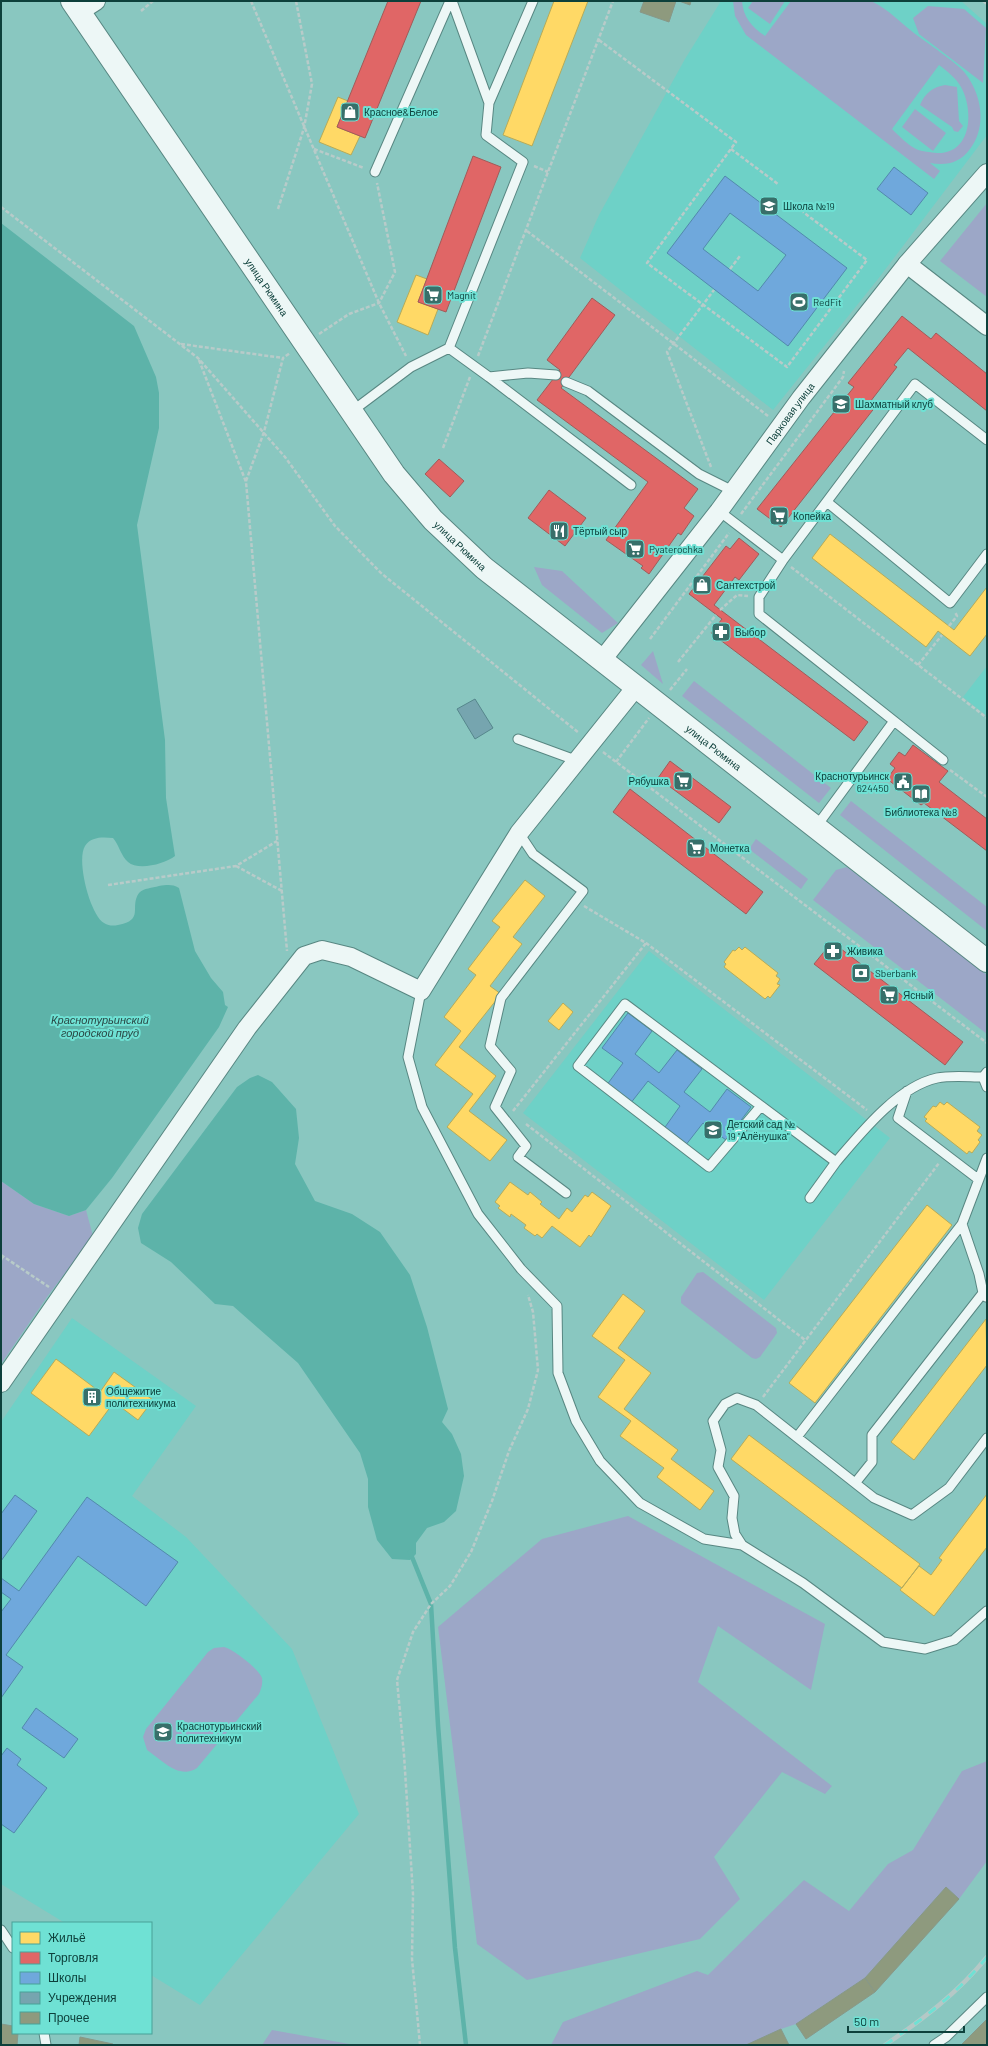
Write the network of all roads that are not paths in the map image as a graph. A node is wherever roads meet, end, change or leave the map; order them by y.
1 (451, 1) edge
2 (533, 1) edge
3 (82, 5) edge
4 (490, 103) junction
5 (375, 172) road end
6 (987, 173) edge
7 (908, 264) junction
8 (987, 326) edge
9 (449, 348) junction
10 (556, 375) dead end
11 (489, 377) junction
12 (566, 382) dead end
13 (351, 412) junction
14 (987, 440) edge
15 (631, 484) dead end
16 (726, 487) junction
17 (827, 502) junction
18 (719, 511) junction
19 (987, 554) edge
20 (782, 560) junction
21 (602, 660) junction
22 (636, 687) junction
23 (894, 721) junction
24 (518, 739) dead end
25 (943, 760) road end
26 (578, 761) junction
27 (816, 827) junction
28 (519, 833) junction
29 (987, 961) edge
30 (421, 991) junction
31 (985, 1075) edge
32 (987, 1087) edge
33 (907, 1091) junction
34 (761, 1106) junction
35 (987, 1158) edge
36 (836, 1162) junction
37 (978, 1179) junction
38 (566, 1193) dead end
39 (810, 1198) dead end
40 (962, 1224) junction
41 (985, 1296) edge
42 (1, 1383) edge
43 (797, 1437) junction
44 (987, 1438) edge
45 (856, 1482) junction
46 (742, 1545) junction
47 (987, 1611) edge
48 (1, 1930) edge
49 (12, 1946) edge
50 (987, 1997) edge
51 (44, 2034) edge
52 (46, 2045) edge
53 (934, 2045) edge

1 - 4 lane
1 - 5 lane
2 - 4 lane
3 - 13 main road, улица Рюмина
4 - 9 lane
6 - 7 street, Парковая улица
7 - 8 street
7 - 16 street, Парковая улица
9 - 11 lane
9 - 13 lane
10 - 11 lane
11 - 15 lane
12 - 16 lane
13 - 21 main road, улица Рюмина
14 - 17 lane
16 - 18 street, Парковая улица
17 - 19 lane
17 - 20 lane
18 - 20 lane
18 - 21 street, Парковая улица
20 - 23 lane
21 - 22 main road, улица Рюмина
22 - 26 street
22 - 27 main road, улица Рюмина
23 - 25 lane
23 - 27 lane
24 - 26 lane
26 - 28 street
27 - 29 main road, улица Рюмина
28 - 30 street
28 - 38 lane
30 - 42 street
30 - 46 lane
31 - 32 lane
31 - 33 lane
33 - 36 lane
33 - 37 lane
34 - 34 lane
34 - 36 lane
35 - 37 lane
36 - 39 lane
37 - 40 lane
40 - 41 lane
40 - 43 lane
41 - 45 lane
43 - 45 lane
43 - 46 lane
44 - 45 lane
46 - 47 lane
48 - 49 lane
50 - 53 lane
51 - 52 lane

